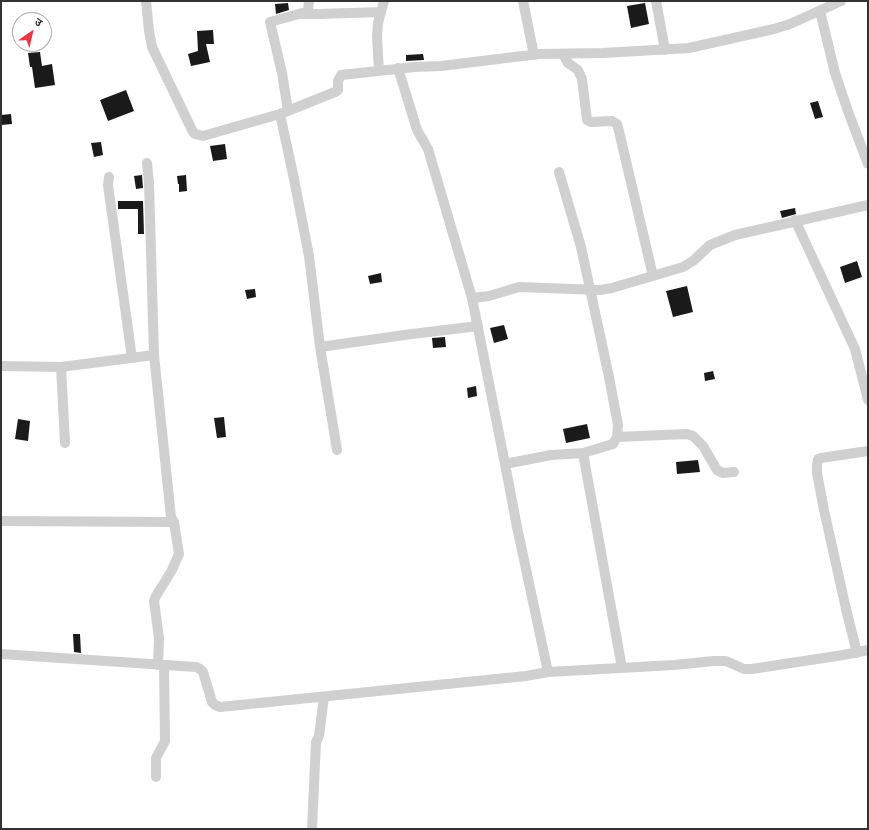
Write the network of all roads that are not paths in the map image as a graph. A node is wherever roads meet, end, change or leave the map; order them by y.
1 (146, 1) edge
2 (309, 1) edge
3 (384, 1) edge
4 (523, 1) edge
5 (656, 1) edge
6 (841, 1) edge
7 (820, 11) junction
8 (381, 12) junction
9 (301, 14) junction
10 (665, 50) junction
11 (563, 54) junction
12 (534, 55) junction
13 (398, 68) junction
14 (379, 71) junction
15 (284, 112) junction
16 (147, 163) dead end
17 (868, 164) edge
18 (559, 172) dead end
19 (109, 177) dead end
20 (868, 205) edge
21 (795, 220) junction
22 (653, 276) junction
23 (590, 290) junction
24 (472, 298) junction
25 (478, 326) junction
26 (320, 347) junction
27 (154, 355) junction
28 (132, 358) junction
29 (863, 360) edge
30 (1, 366) edge
31 (61, 367) junction
32 (868, 400) edge
33 (618, 437) junction
34 (65, 444) dead end
35 (336, 450) dead end
36 (868, 451) edge
37 (583, 454) junction
38 (506, 464) junction
39 (734, 472) dead end
40 (1, 521) edge
41 (174, 522) junction
42 (868, 650) edge
43 (857, 652) junction
44 (1, 654) edge
45 (161, 665) junction
46 (622, 668) junction
47 (548, 672) junction
48 (324, 697) junction
49 (156, 777) dead end
50 (312, 829) edge

1 - 15 street
2 - 9 street
3 - 8 street
4 - 12 street
5 - 10 street
6 - 7 street
7 - 10 street
7 - 17 street
8 - 9 street
8 - 14 street
9 - 15 street
10 - 11 street
11 - 12 street
11 - 22 street
12 - 13 street
13 - 14 street
13 - 24 street
14 - 15 street
15 - 26 street
16 - 27 street
18 - 23 street
19 - 28 street
20 - 21 street
21 - 22 street
21 - 29 street
22 - 23 street
23 - 24 street
23 - 33 street
24 - 25 street
25 - 26 street
25 - 38 street
26 - 35 street
27 - 28 street
27 - 41 street
28 - 31 street
29 - 32 street
30 - 31 street
31 - 34 street
33 - 37 street
33 - 39 street
36 - 43 street
37 - 38 street
37 - 46 street
38 - 47 street
40 - 41 street
41 - 45 street
42 - 43 street
43 - 46 street
44 - 45 street
45 - 48 street
45 - 49 street
46 - 47 street
47 - 48 street
48 - 50 street

